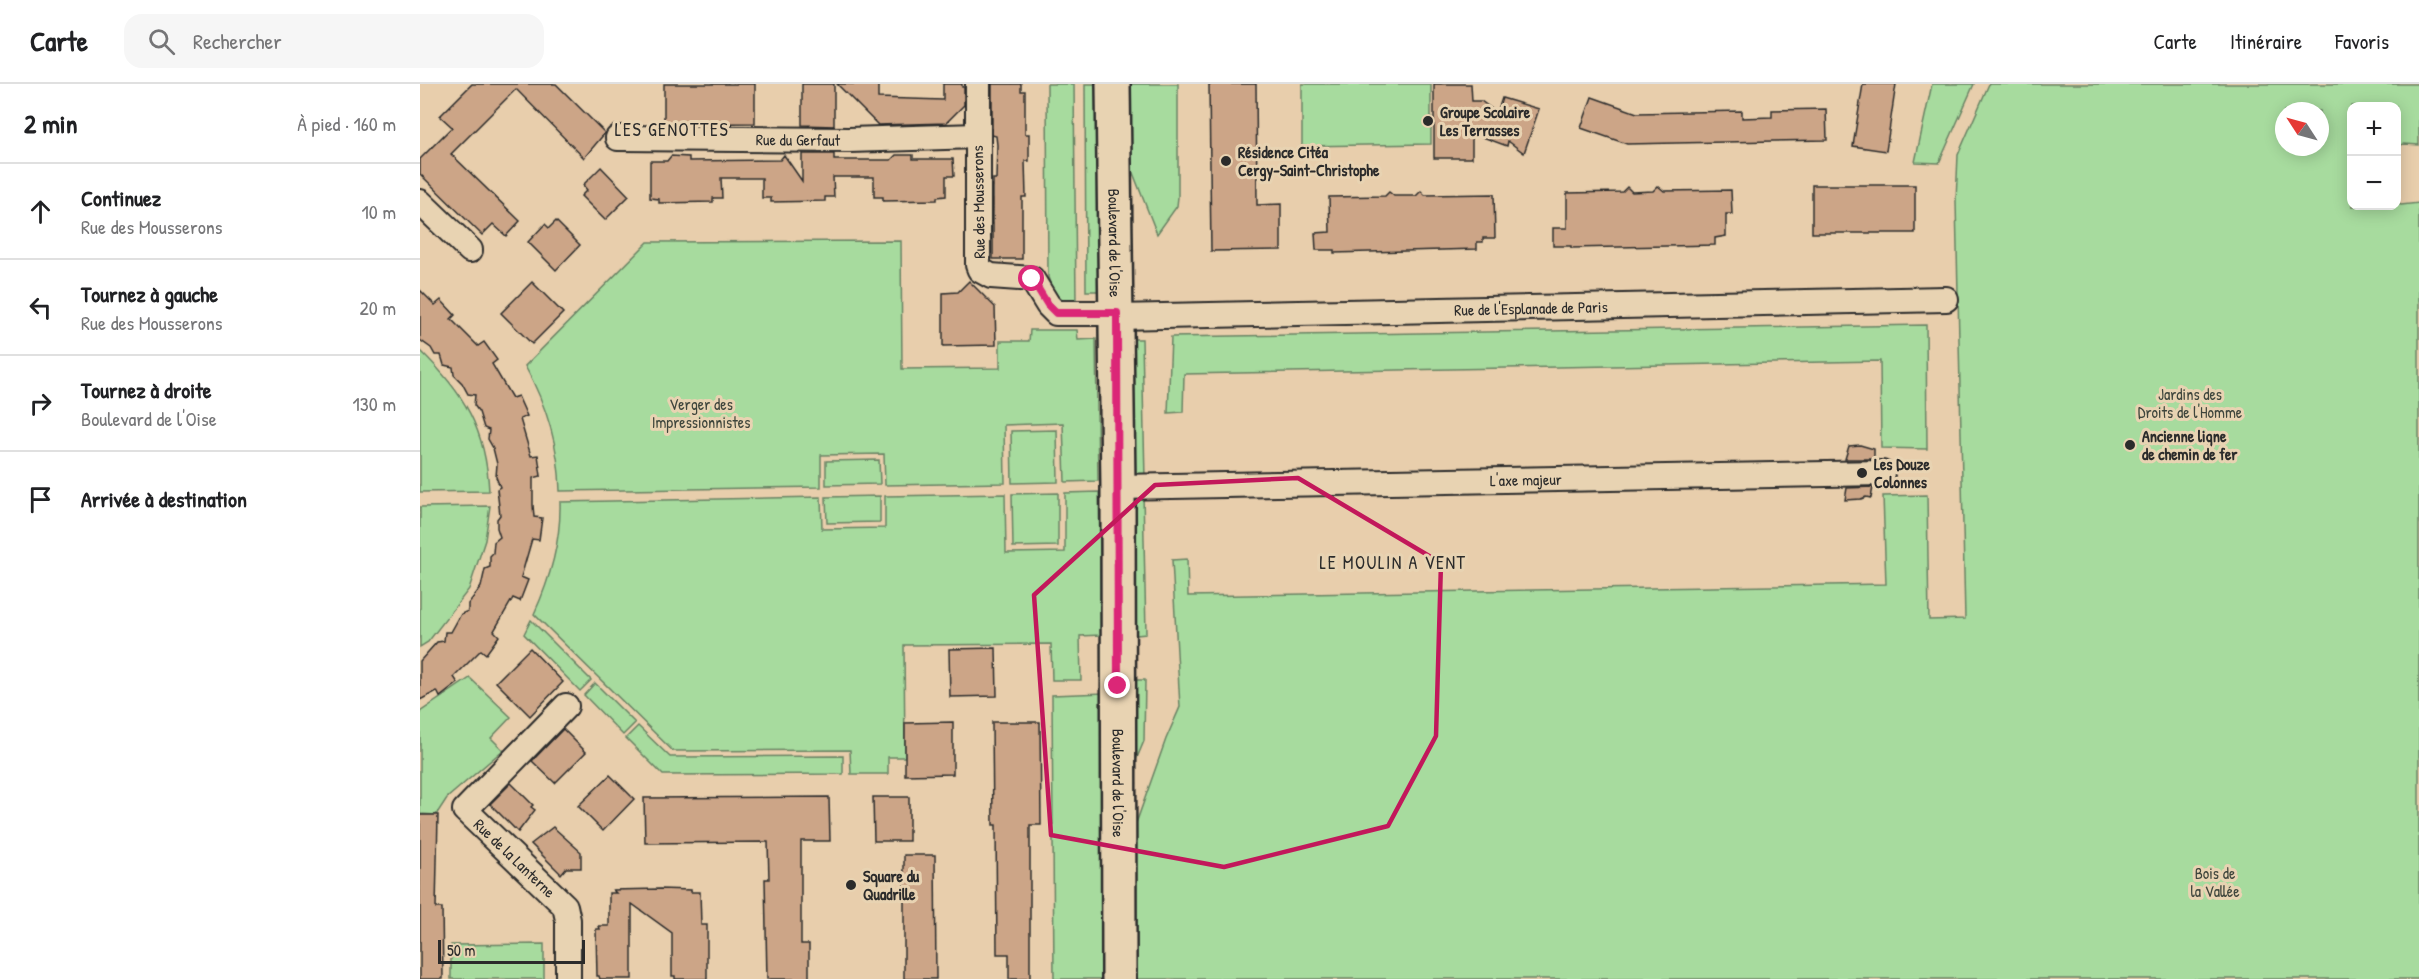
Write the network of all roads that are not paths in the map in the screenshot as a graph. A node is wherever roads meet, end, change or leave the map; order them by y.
1 (978, 84) edge
2 (1113, 84) edge
3 (977, 136) junction
4 (618, 138) dead end
5 (420, 202) edge
6 (470, 250) dead end
7 (1946, 299) dead end
8 (1117, 315) junction
9 (1882, 473) dead end
10 (1118, 487) junction
11 (566, 706) dead end
12 (568, 979) edge
13 (1119, 979) edge

1 - 3 street, Rue des Mousserons
2 - 8 main road, Boulevard de l'Oise
3 - 4 street, Rue du Gerfaut
3 - 8 street, Rue des Mousserons
5 - 6 street
7 - 8 street, Rue de l'Esplanade de Paris
8 - 10 main road, Boulevard de l'Oise
9 - 10 street, L'axe majeur
10 - 13 main road, Boulevard de l'Oise
11 - 12 street, Rue de la Lanterne

